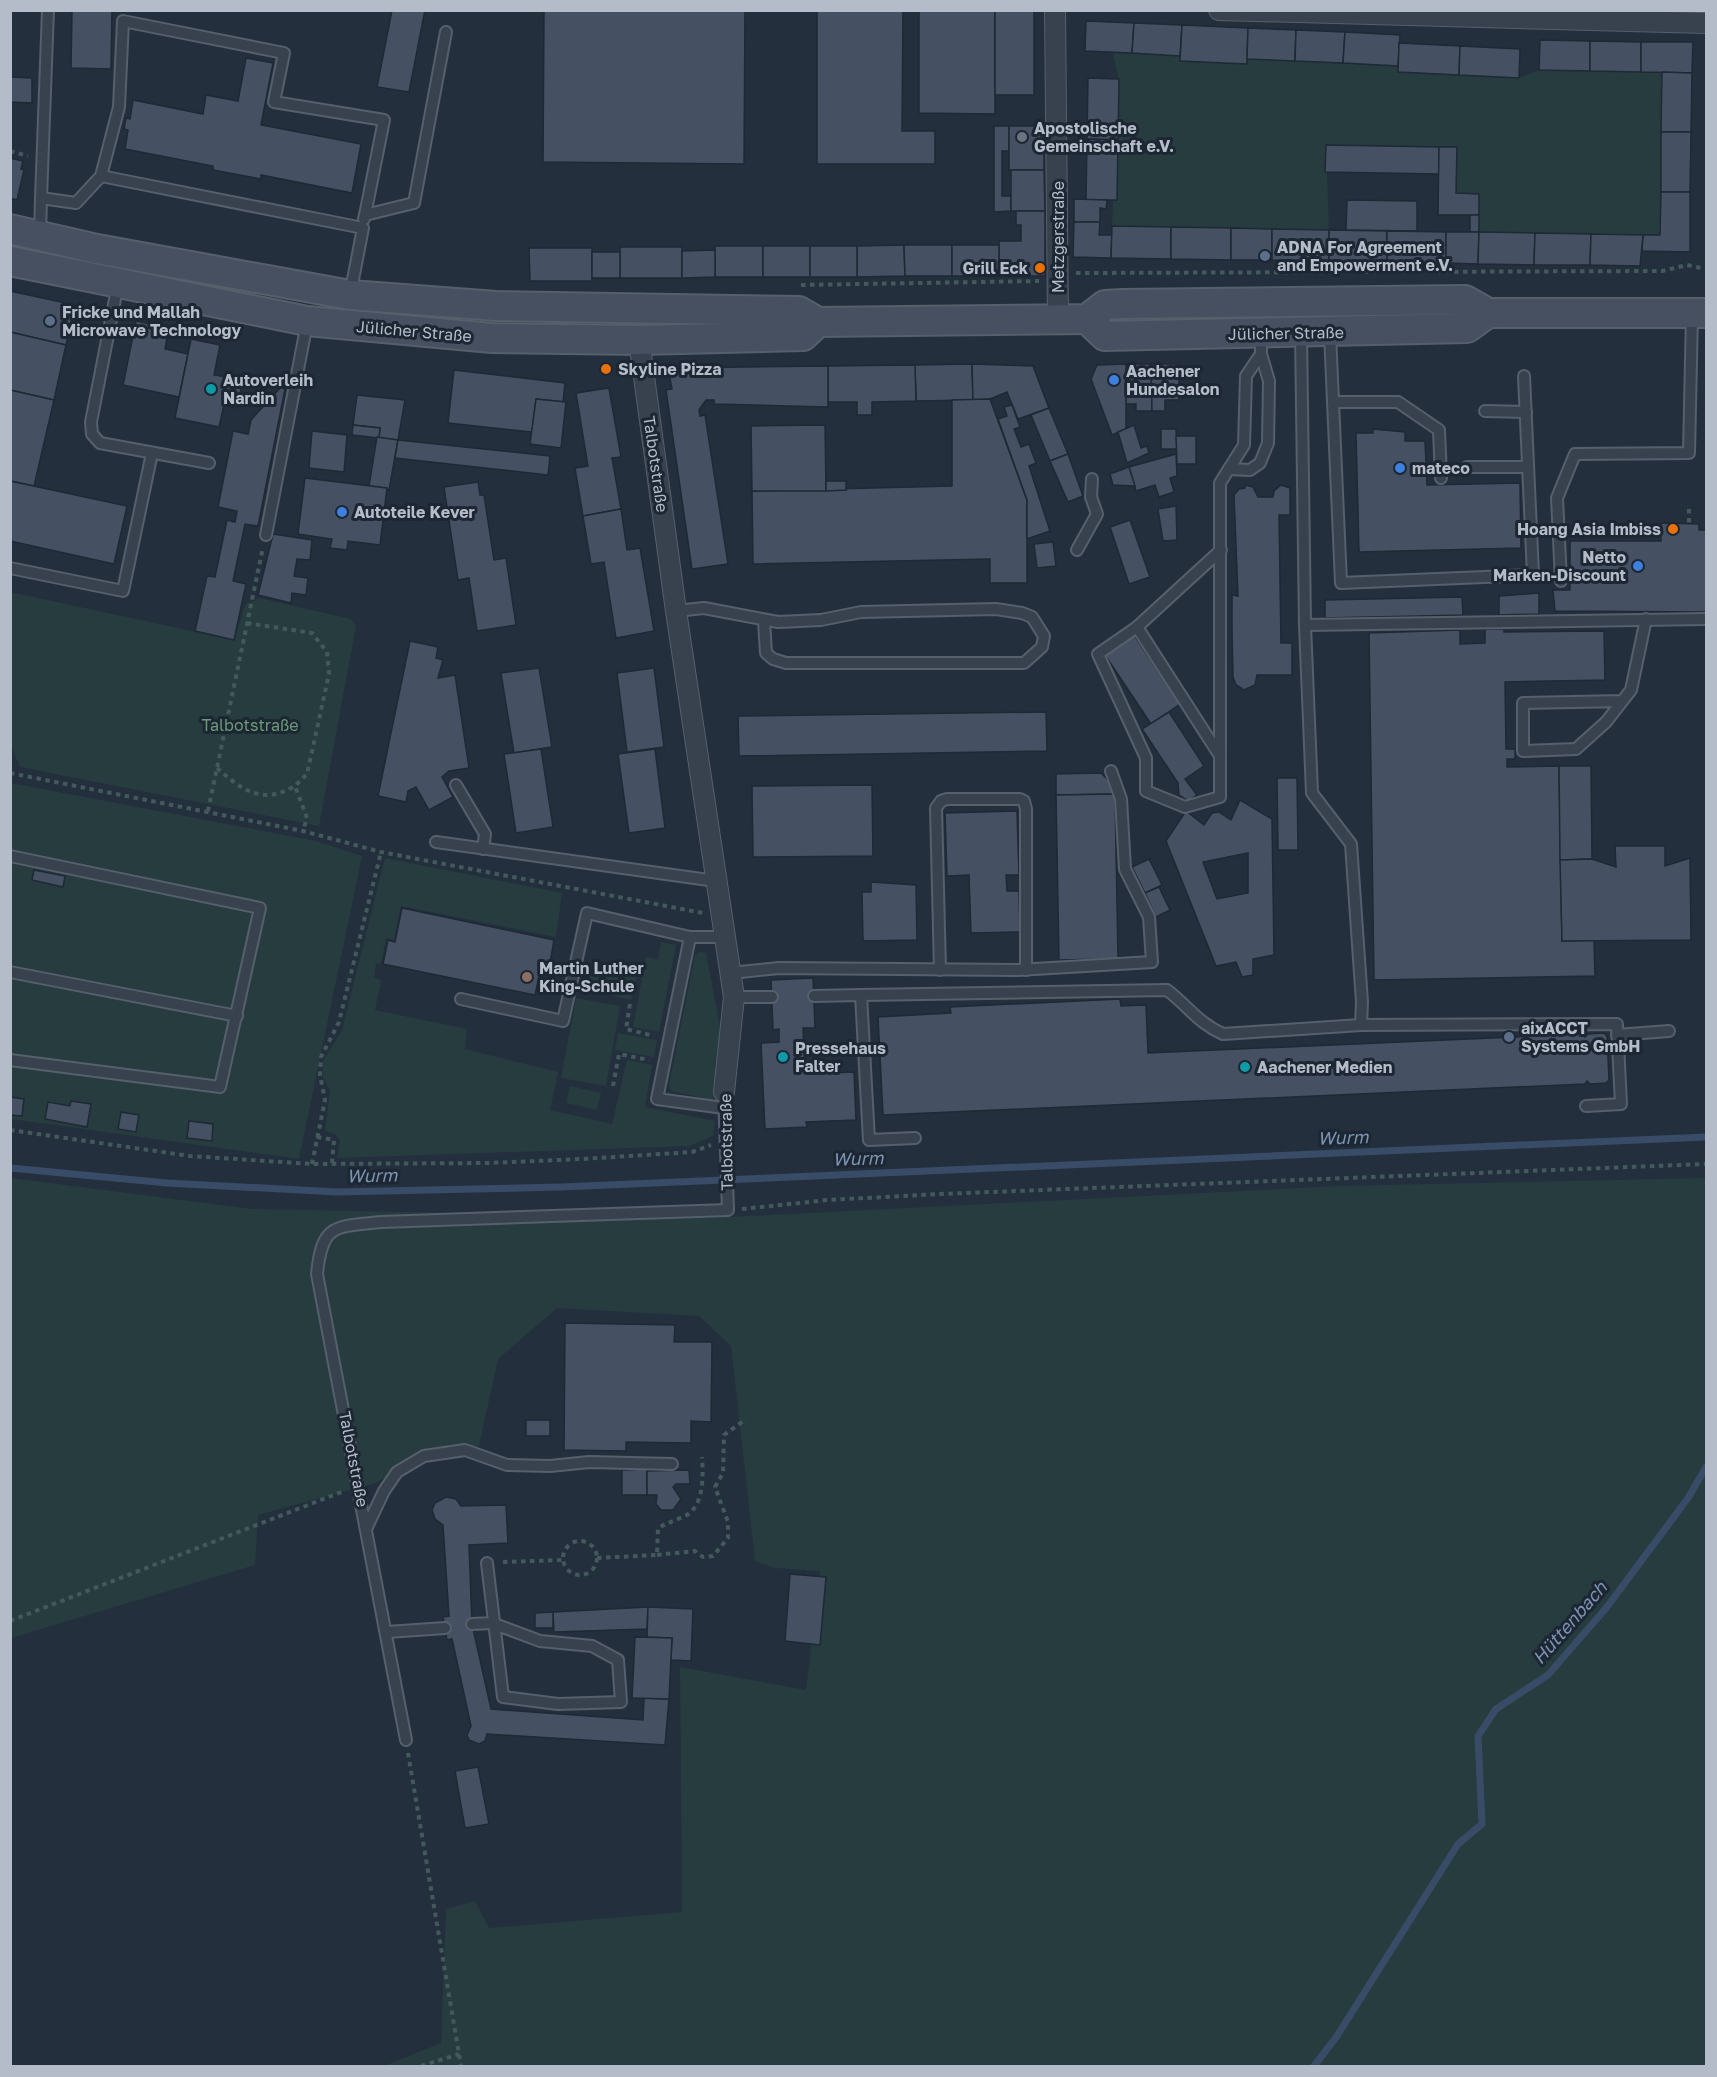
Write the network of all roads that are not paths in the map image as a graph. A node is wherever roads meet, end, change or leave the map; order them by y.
1 (48, 10) edge
2 (1055, 10) edge
3 (1219, 10) edge
4 (1513, 15) edge
5 (1707, 23) edge
6 (446, 32) dead end
7 (101, 176) junction
8 (41, 198) junction
9 (365, 215) junction
10 (363, 228) junction
11 (10, 229) edge
12 (40, 236) junction
13 (22, 264) edge
14 (118, 284) junction
15 (350, 295) junction
16 (637, 309) junction
17 (1699, 313) edge
18 (1488, 314) junction
19 (1087, 319) junction
20 (1058, 320) junction
21 (307, 321) junction
22 (818, 322) junction
23 (1301, 333) junction
24 (1330, 333) junction
25 (639, 340) junction
26 (1261, 344) junction
27 (1524, 376) dead end
28 (1333, 402) junction
29 (1485, 411) dead end
30 (1526, 412) junction
31 (152, 453) junction
32 (208, 463) dead end
33 (1467, 467) dead end
34 (1528, 467) junction
35 (1229, 469) junction
36 (1441, 478) dead end
37 (1092, 479) dead end
38 (266, 535) road end
39 (1077, 550) dead end
40 (1221, 550) junction
41 (10, 568) edge
42 (1561, 581) dead end
43 (676, 611) junction
44 (1646, 619) junction
45 (1707, 619) edge
46 (764, 621) junction
47 (1305, 625) junction
48 (1137, 627) junction
49 (1622, 701) junction
50 (1220, 756) junction
51 (1111, 771) dead end
52 (456, 785) dead end
53 (436, 842) dead end
54 (483, 849) junction
55 (10, 856) edge
56 (716, 881) junction
57 (690, 937) junction
58 (725, 937) junction
59 (940, 970) junction
60 (1026, 970) junction
61 (10, 972) edge
62 (730, 973) junction
63 (861, 995) junction
64 (814, 996) dead end
65 (734, 997) junction
66 (771, 997) dead end
67 (461, 999) dead end
68 (237, 1016) junction
69 (1361, 1025) junction
70 (1669, 1031) dead end
71 (1617, 1035) junction
72 (10, 1060) edge
73 (724, 1100) junction
74 (1586, 1106) dead end
75 (915, 1138) dead end
76 (672, 1464) dead end
77 (366, 1530) junction
78 (487, 1563) road end
79 (492, 1623) junction
80 (472, 1624) dead end
81 (445, 1628) dead end
82 (387, 1632) junction
83 (406, 1740) road end

1 - 8 lane
2 - 20 street, Metzgerstraße
3 - 4 street
4 - 5 street
6 - 9 lane
7 - 8 lane
7 - 9 lane
7 - 10 lane
8 - 12 lane
9 - 10 lane
10 - 15 lane
11 - 12 main road, Jülicher Straße
12 - 13 main road
12 - 15 main road, Jülicher Straße
13 - 14 main road, Jülicher Straße
14 - 21 main road, Jülicher Straße
14 - 31 lane
15 - 16 main road, Jülicher Straße
16 - 22 main road, Jülicher Straße
16 - 25 main road
17 - 18 main road, Jülicher Straße
17 - 42 lane
18 - 19 main road, Jülicher Straße
18 - 24 main road, Jülicher Straße
19 - 20 main road, Jülicher Straße
19 - 26 main road, Jülicher Straße
20 - 22 main road, Jülicher Straße
21 - 25 main road, Jülicher Straße
21 - 38 lane
22 - 25 main road, Jülicher Straße
23 - 24 main road, Jülicher Straße
23 - 26 main road, Jülicher Straße
23 - 47 lane
24 - 28 lane
25 - 43 street, Talbotstraße
26 - 35 lane
26 - 35 lane
27 - 30 lane
28 - 34 lane
28 - 36 lane
29 - 30 lane
30 - 34 lane
31 - 32 lane
31 - 41 lane
33 - 34 lane
35 - 40 lane
37 - 39 lane
40 - 48 lane
40 - 50 lane
43 - 46 lane
43 - 56 street, Talbotstraße
44 - 45 lane
44 - 47 lane
44 - 49 lane
46 - 46 lane
47 - 69 lane
48 - 50 lane
48 - 50 lane
49 - 49 lane
51 - 60 lane
52 - 54 lane
53 - 54 lane
54 - 56 lane
55 - 68 lane
56 - 58 street, Talbotstraße
57 - 58 lane
57 - 67 lane
57 - 73 lane
58 - 62 street, Talbotstraße
59 - 60 lane
59 - 60 lane
59 - 62 lane
61 - 68 lane
62 - 65 street, Talbotstraße
63 - 64 lane
63 - 69 lane
63 - 75 lane
65 - 66 lane
65 - 73 street, Talbotstraße
68 - 72 lane
69 - 71 lane
70 - 71 lane
71 - 74 lane
73 - 77 lane, Talbotstraße
76 - 77 lane, Talbotstraße
77 - 82 lane, Talbotstraße
78 - 79 lane
79 - 79 lane
79 - 80 lane
81 - 82 lane
82 - 83 lane, Talbotstraße

